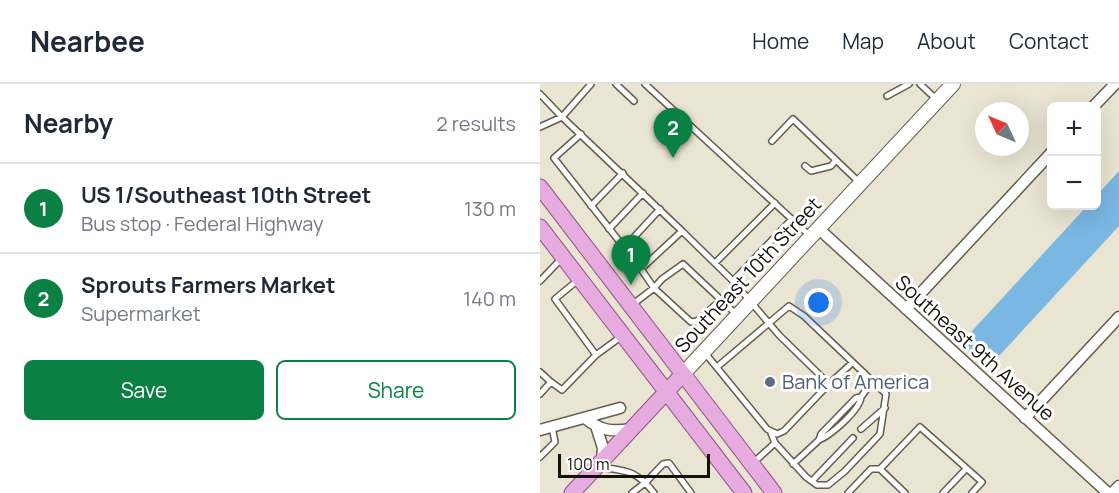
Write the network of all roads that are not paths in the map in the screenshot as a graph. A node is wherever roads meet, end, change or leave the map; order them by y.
1 (591, 84) edge
2 (617, 84) edge
3 (645, 84) edge
4 (909, 84) edge
5 (920, 84) edge
6 (953, 84) edge
7 (1115, 84) edge
8 (540, 94) edge
9 (887, 96) dead end
10 (938, 100) junction
11 (634, 101) dead end
12 (1098, 102) edge
13 (562, 117) junction
14 (540, 127) edge
15 (581, 134) junction
16 (772, 141) dead end
17 (1048, 156) edge
18 (836, 160) junction
19 (805, 166) dead end
20 (622, 173) junction
21 (861, 184) junction
22 (540, 187) edge
23 (643, 193) junction
24 (775, 203) junction
25 (591, 206) junction
26 (660, 209) junction
27 (792, 219) junction
28 (609, 229) junction
29 (682, 231) junction
30 (815, 233) junction
31 (542, 234) edge
32 (624, 248) junction
33 (563, 257) junction
34 (715, 263) junction
35 (641, 269) junction
36 (579, 278) junction
37 (540, 281) edge
38 (733, 281) junction
39 (654, 288) junction
40 (721, 300) junction
41 (750, 303) junction
42 (630, 306) junction
43 (906, 309) junction
44 (738, 316) junction
45 (1119, 317) edge
46 (770, 321) junction
47 (623, 335) junction
48 (704, 352) junction
49 (596, 355) junction
50 (852, 363) junction
51 (717, 367) junction
52 (540, 372) edge
53 (683, 375) junction
54 (873, 381) junction
55 (551, 382) junction
56 (829, 384) junction
57 (666, 392) junction
58 (540, 394) edge
59 (620, 408) dead end
60 (885, 408) junction
61 (585, 418) junction
62 (1025, 418) junction
63 (596, 426) junction
64 (552, 427) junction
65 (631, 429) junction
66 (861, 429) dead end
67 (540, 430) edge
68 (771, 433) junction
69 (853, 438) dead end
70 (775, 443) junction
71 (540, 458) edge
72 (599, 464) junction
73 (752, 464) junction
74 (794, 464) junction
75 (966, 468) junction
76 (880, 469) junction
77 (812, 481) junction
78 (646, 482) junction
79 (1119, 486) edge
80 (572, 493) edge
81 (632, 493) edge
82 (654, 493) edge
83 (691, 493) edge
84 (744, 493) edge
85 (774, 493) edge
86 (848, 493) edge
87 (905, 493) edge
88 (943, 493) edge
89 (972, 493) edge
90 (1107, 493) edge
91 (1112, 493) edge

1 - 13 lane
2 - 11 lane
3 - 24 lane
4 - 9 lane
5 - 10 lane
6 - 10 street, Southeast 10th Street
7 - 12 street
8 - 13 lane
10 - 21 street, Southeast 10th Street
13 - 14 lane
13 - 15 lane
15 - 20 lane
15 - 25 lane
16 - 18 lane
17 - 43 street
18 - 19 lane
18 - 21 lane
20 - 23 lane
20 - 25 lane
21 - 30 street, Southeast 10th Street
22 - 42 main road
23 - 26 lane
23 - 28 lane
24 - 27 lane
24 - 34 lane
25 - 28 lane
26 - 29 lane
26 - 32 lane
27 - 30 lane
27 - 38 lane
28 - 32 lane
29 - 34 lane
29 - 35 lane
30 - 41 street, Southeast 10th Street
30 - 43 street, Southeast 9th Avenue
31 - 33 main road
32 - 35 lane
33 - 36 main road
33 - 37 lane
34 - 38 lane
35 - 39 lane
36 - 47 main road
36 - 49 lane
38 - 41 lane
39 - 40 lane
39 - 40 lane
39 - 42 lane
40 - 44 lane
41 - 44 street, Southeast 10th Street
41 - 46 lane
42 - 53 main road
43 - 62 street, Southeast 9th Avenue
44 - 48 street, Southeast 10th Street
45 - 62 street
46 - 50 lane
46 - 51 lane
46 - 56 lane
47 - 49 lane
47 - 57 main road
48 - 51 lane
48 - 53 street, Southeast 10th Street
49 - 55 lane
50 - 54 lane
50 - 56 lane
51 - 68 lane
52 - 55 lane
53 - 57 main road, Southeast 10th Street
53 - 73 main road
54 - 60 lane
54 - 74 lane
55 - 58 lane
56 - 68 lane
57 - 65 main road, Southeast 10th Street
57 - 84 main road
59 - 61 street
60 - 66 lane
60 - 77 lane
61 - 63 street
61 - 64 street
62 - 90 street, Southeast 9th Avenue
63 - 65 street
63 - 72 street
64 - 67 street
64 - 71 lane
65 - 72 main road, Southeast 10th Street
68 - 70 lane
69 - 77 lane
70 - 73 lane
70 - 74 lane
72 - 78 lane
72 - 80 main road, Southeast 10th Street
73 - 85 main road
74 - 77 lane
75 - 76 lane
75 - 88 lane
75 - 89 lane
76 - 86 lane
76 - 87 lane
78 - 81 lane
78 - 82 lane
78 - 83 lane
79 - 91 street

